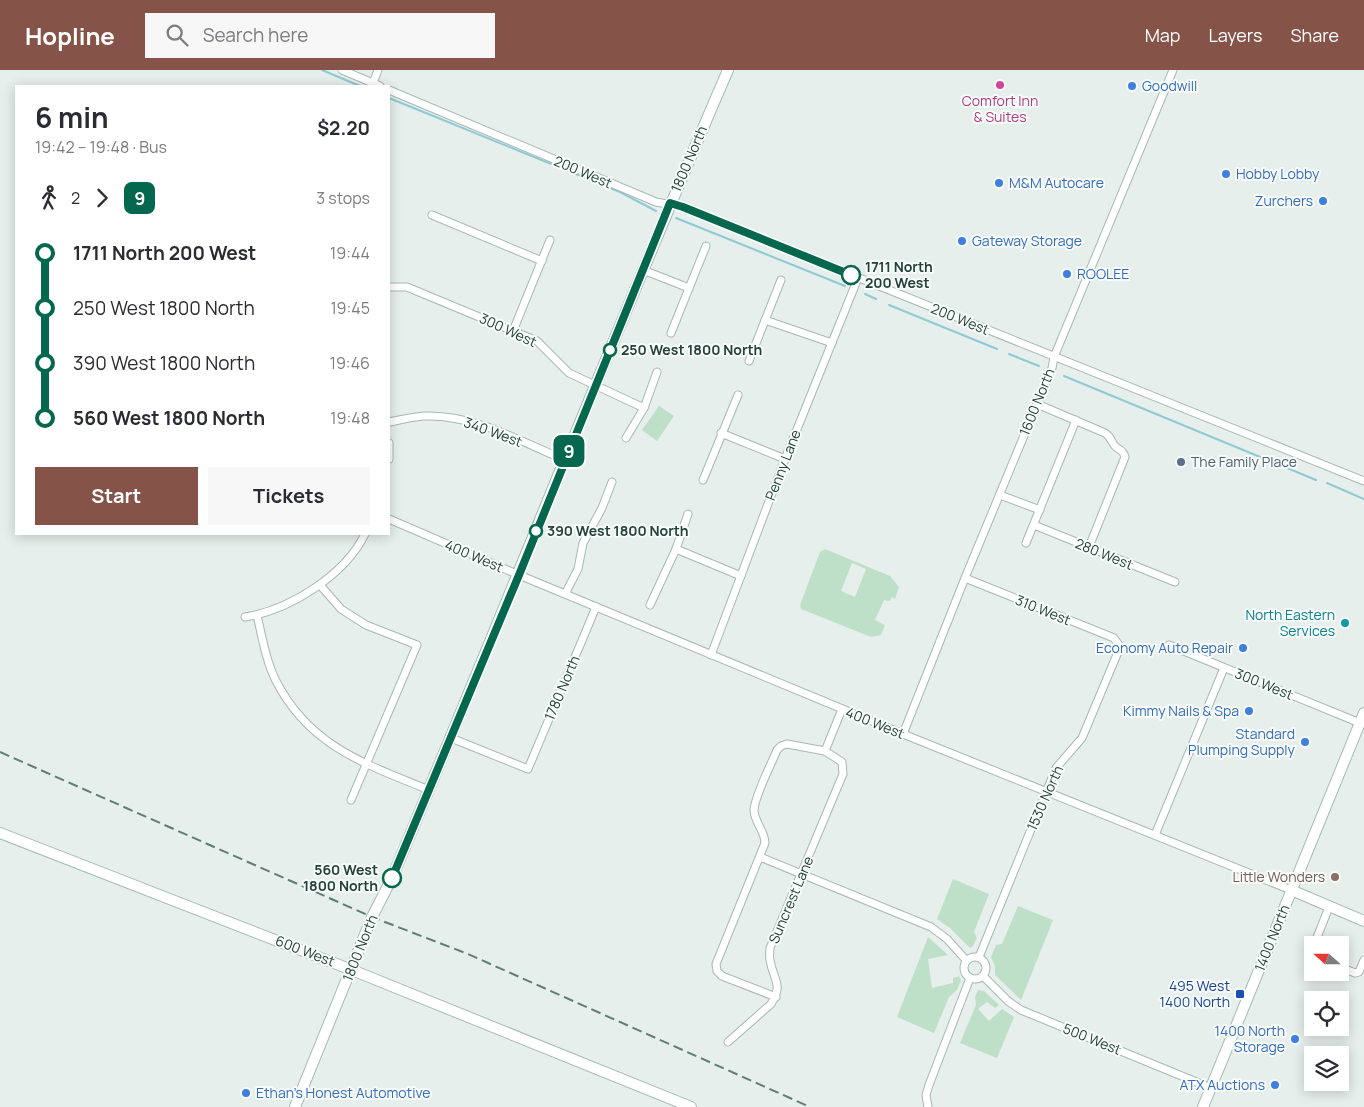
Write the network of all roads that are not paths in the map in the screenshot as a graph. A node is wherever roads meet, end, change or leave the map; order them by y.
1 (342, 70) edge
2 (378, 70) edge
3 (728, 70) edge
4 (1173, 70) edge
5 (377, 85) edge
6 (390, 90) edge
7 (670, 203) junction
8 (432, 215) dead end
9 (550, 240) dead end
10 (706, 246) dead end
11 (542, 260) junction
12 (643, 270) junction
13 (858, 278) junction
14 (781, 280) dead end
15 (390, 287) edge
16 (689, 288) junction
17 (765, 320) junction
18 (513, 331) junction
19 (670, 333) dead end
20 (832, 343) junction
21 (1054, 358) junction
22 (749, 361) dead end
23 (657, 372) dead end
24 (595, 385) junction
25 (738, 395) dead end
26 (1037, 404) junction
27 (644, 408) junction
28 (1076, 420) junction
29 (390, 422) edge
30 (721, 433) junction
31 (626, 438) dead end
32 (785, 459) junction
33 (565, 460) junction
34 (703, 480) dead end
35 (612, 482) dead end
36 (1364, 482) edge
37 (1000, 495) junction
38 (1040, 510) junction
39 (688, 514) dead end
40 (390, 519) edge
41 (1034, 525) junction
42 (364, 535) edge
43 (1026, 544) dead end
44 (1089, 547) junction
45 (676, 549) junction
46 (519, 575) junction
47 (741, 576) junction
48 (965, 578) junction
49 (1175, 582) dead end
50 (320, 585) junction
51 (565, 594) junction
52 (650, 605) dead end
53 (596, 607) junction
54 (256, 615) junction
55 (245, 617) dead end
56 (1118, 645) joint
57 (1169, 645) dead end
58 (711, 655) junction
59 (1224, 668) junction
60 (842, 709) junction
61 (1364, 713) edge
62 (1360, 723) junction
63 (904, 734) junction
64 (451, 738) junction
65 (825, 751) junction
66 (366, 764) junction
67 (429, 790) junction
68 (1046, 792) junction
69 (351, 800) dead end
70 (0, 833) edge
71 (1155, 835) junction
72 (760, 857) junction
73 (802, 875) junction
74 (1291, 890) junction
75 (1329, 907) junction
76 (1364, 921) edge
77 (1317, 936) edge
78 (980, 957) junction
79 (966, 960) junction
80 (1364, 960) edge
81 (352, 970) junction
82 (1349, 971) edge
83 (983, 976) junction
84 (970, 978) junction
85 (776, 997) junction
86 (728, 1042) dead end
87 (1211, 1088) junction
88 (295, 1107) edge
89 (691, 1107) edge
90 (928, 1107) edge
91 (1203, 1107) edge

1 - 5 street
2 - 5 street
3 - 7 street, 1800 North
4 - 21 street, 1600 North
6 - 7 street, 200 West
7 - 12 street, 1800 North
7 - 13 street, 200 West
8 - 11 street
9 - 11 street
10 - 16 street
11 - 18 street
12 - 16 street
12 - 24 street, 1800 North
13 - 20 street, Penny Lane
13 - 21 street, 200 West
14 - 17 street
15 - 18 street, 300 West
16 - 19 street
17 - 20 street
17 - 22 street
18 - 24 street, 300 West
20 - 32 street, Penny Lane
21 - 26 street, 1600 North
21 - 36 street, 200 West
23 - 27 street
24 - 27 street, 300 West
24 - 33 street, 1800 North
25 - 30 street
26 - 28 street
26 - 37 street, 1600 North
27 - 31 street
28 - 38 street
28 - 44 street
29 - 33 street, 340 West
30 - 32 street
30 - 34 street
32 - 47 street, Penny Lane
33 - 46 street, 1800 North
35 - 51 street
37 - 38 street
37 - 48 street, 1600 North
38 - 41 street
39 - 45 street
40 - 46 street, 400 West
41 - 43 street
41 - 44 street, 280 West
42 - 50 street
44 - 49 street, 280 West
45 - 47 street
45 - 52 street
46 - 51 street, 400 West
46 - 64 street, 1800 North
47 - 58 street, Penny Lane
48 - 56 street, 310 West
48 - 63 street, 1600 North
50 - 54 street
50 - 66 street
51 - 53 street, 400 West
53 - 58 street, 400 West
53 - 64 street, 1780 North
54 - 55 street
54 - 66 street
56 - 68 street, 1530 North
57 - 59 street, 300 West
58 - 60 street, 400 West
59 - 62 street, 300 West
59 - 71 street
60 - 63 street, 400 West
60 - 65 street
61 - 62 street, 1400 North
62 - 74 street, 1400 North
63 - 68 street, 400 West
64 - 67 street, 1800 North
65 - 72 street
65 - 73 street, Suncrest Lane
66 - 67 street
66 - 69 street
67 - 81 street, 1800 North
68 - 71 street, 400 West
68 - 78 street, 1530 North
70 - 81 street, 600 West
71 - 74 street, 400 West
72 - 73 street
72 - 85 street
73 - 79 street
73 - 85 street, Suncrest Lane
74 - 75 street, 400 West
74 - 87 street, 1400 North
75 - 76 street, 400 West
75 - 77 street
78 - 79 street
78 - 83 street
79 - 84 street
80 - 82 street
81 - 88 street, 1800 North
81 - 89 street, 600 West
83 - 84 street
83 - 87 street, 500 West
84 - 90 street
85 - 86 street
87 - 91 street, 1400 North

